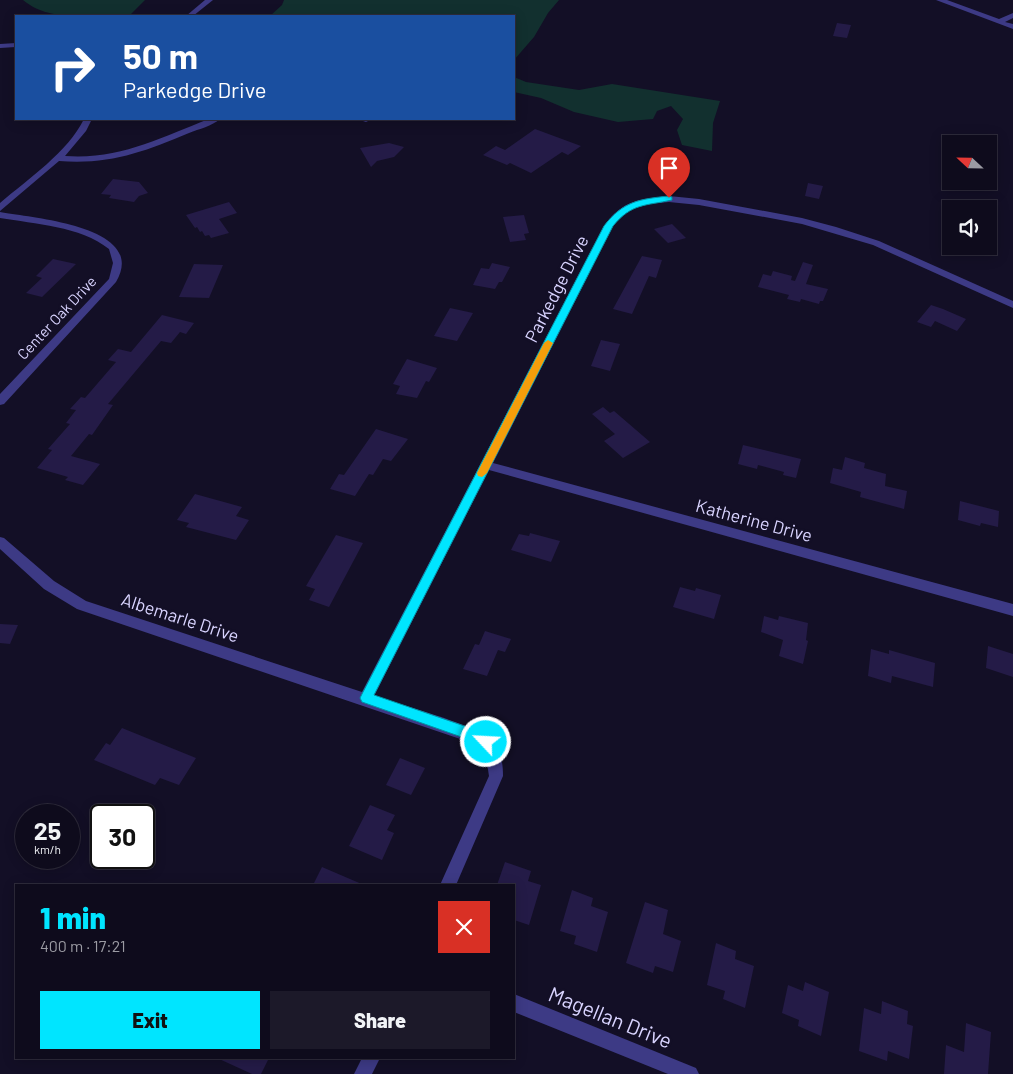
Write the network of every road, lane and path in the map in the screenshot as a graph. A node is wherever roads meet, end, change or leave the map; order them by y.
1 (209, 0) edge
2 (940, 0) edge
3 (190, 15) edge
4 (1013, 15) edge
5 (999, 22) junction
6 (1013, 27) edge
7 (15, 45) edge
8 (0, 46) edge
9 (88, 120) edge
10 (214, 120) edge
11 (56, 158) junction
12 (0, 208) edge
13 (0, 215) edge
14 (1013, 305) edge
15 (0, 400) edge
16 (486, 465) junction
17 (0, 542) edge
18 (1013, 610) edge
19 (366, 698) junction
20 (448, 884) edge
21 (515, 1003) edge
22 (370, 1059) edge
23 (363, 1074) edge
24 (690, 1074) edge

1 - 3 street
2 - 5 street
4 - 5 street
5 - 6 street
7 - 8 street
9 - 11 street
10 - 11 street
11 - 12 street
13 - 15 street, Center Oak Drive
14 - 16 street, Parkedge Drive
16 - 18 street, Katherine Drive
16 - 19 street, Parkedge Drive
17 - 19 street, Albemarle Drive
19 - 20 street, Albemarle Drive
21 - 24 street, Magellan Drive
22 - 23 street

